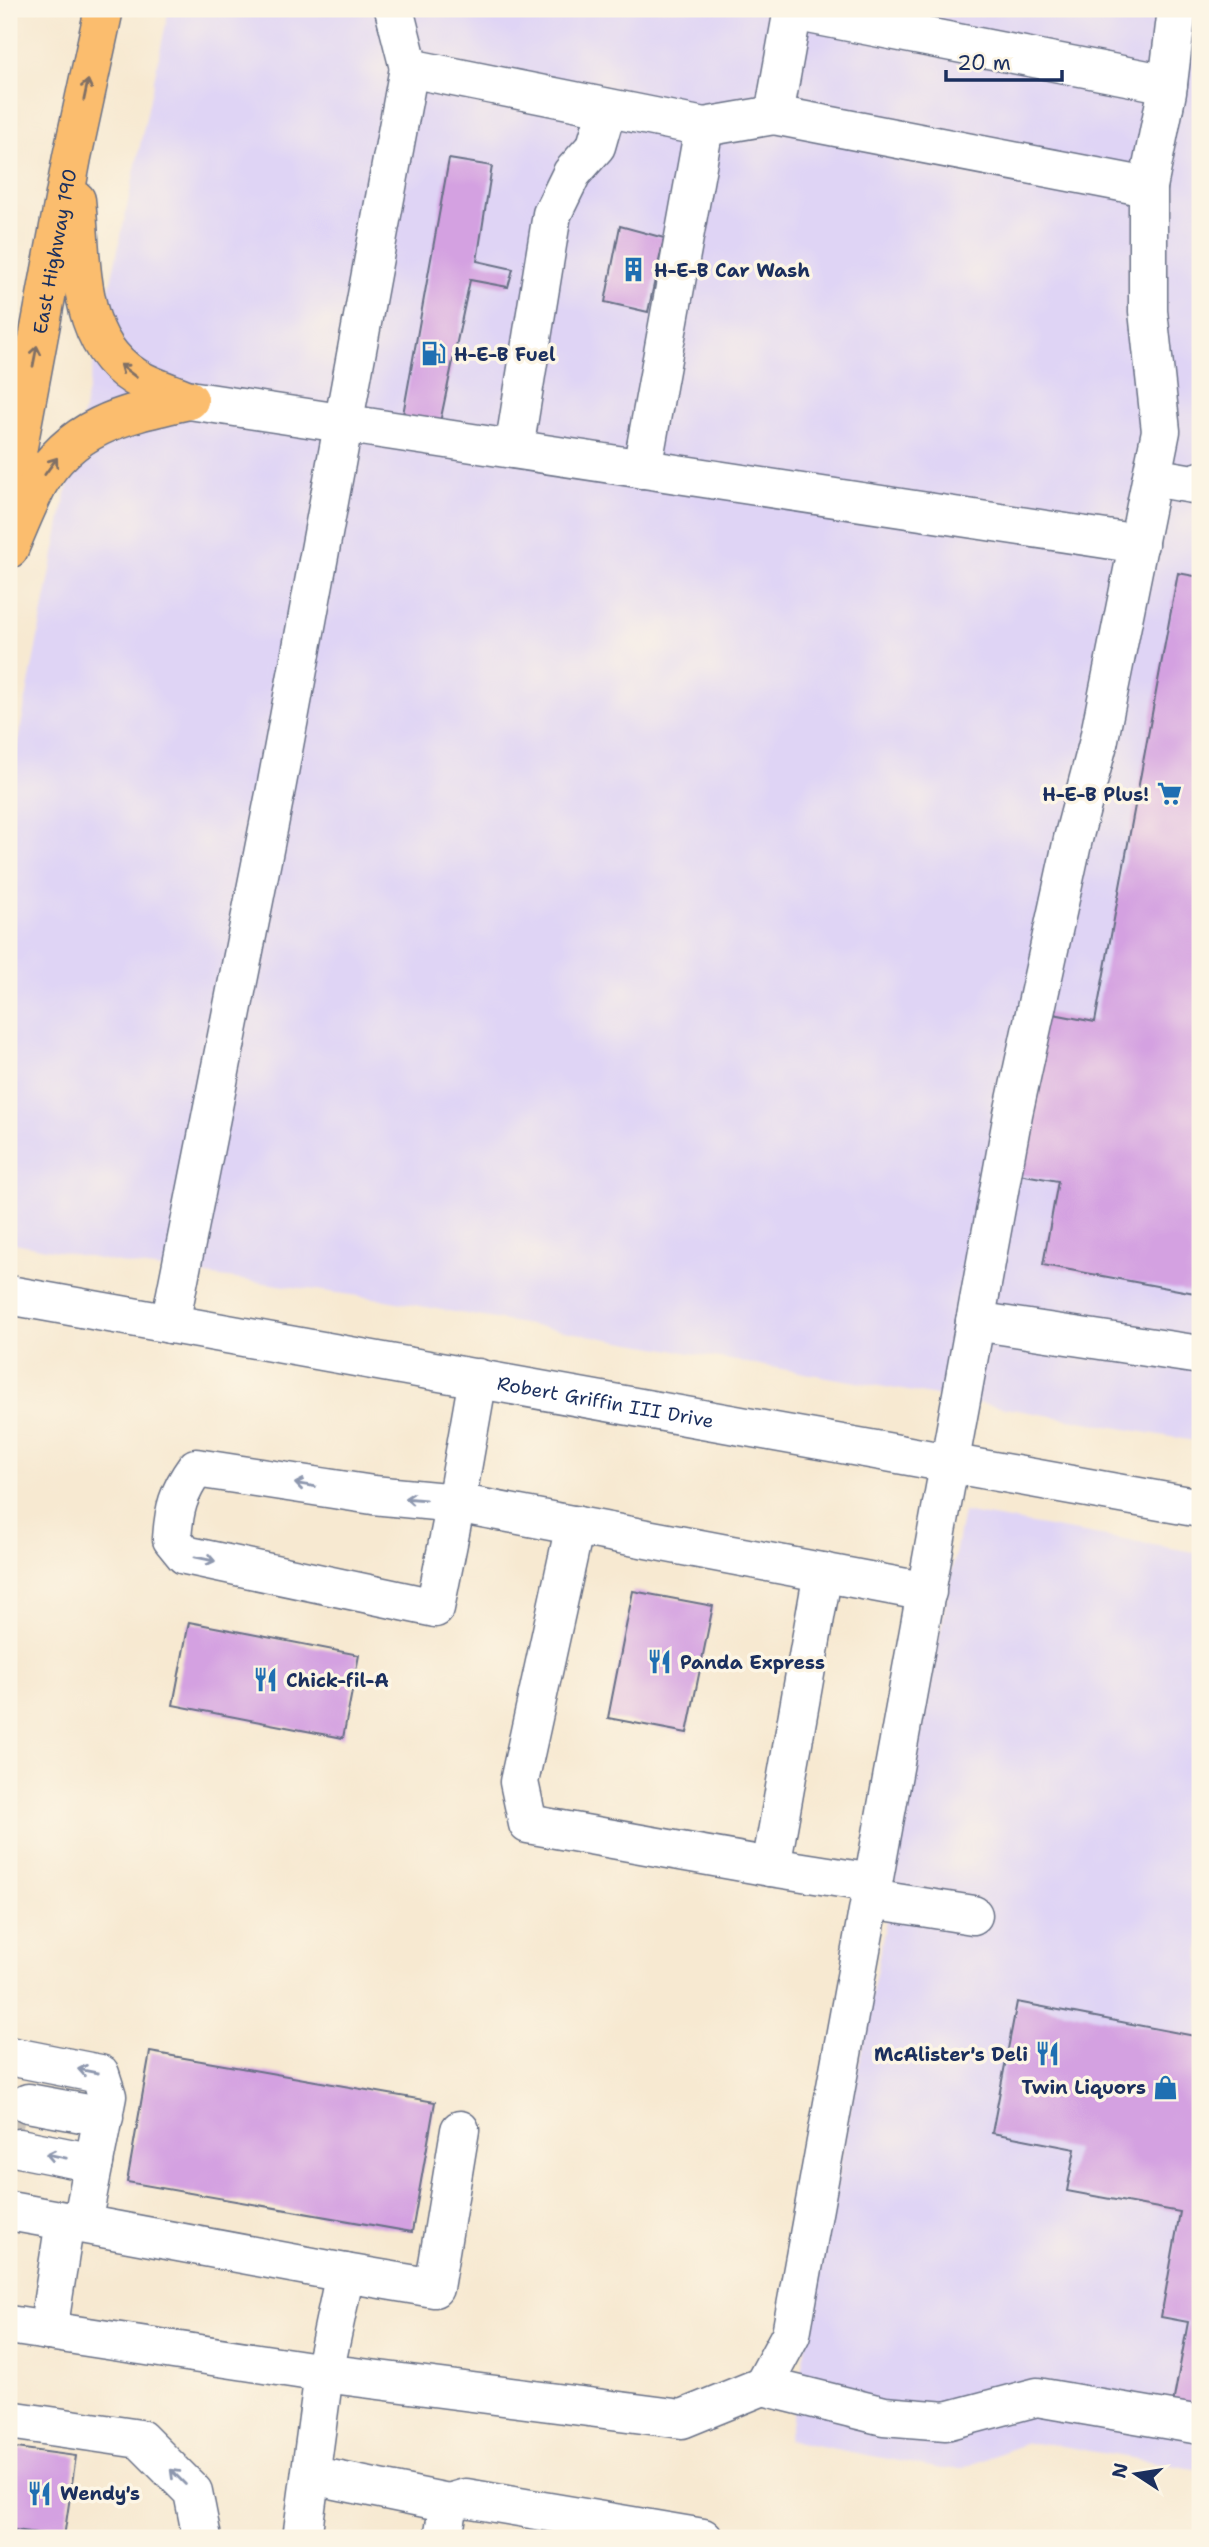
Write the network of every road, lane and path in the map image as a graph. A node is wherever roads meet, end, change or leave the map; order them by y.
1 (104, 9) edge
2 (394, 9) edge
3 (1177, 9) edge
4 (793, 10) edge
5 (409, 68) junction
6 (1168, 84) junction
7 (607, 108) junction
8 (774, 115) junction
9 (704, 127) junction
10 (72, 157) junction
11 (1148, 187) junction
12 (189, 400) junction
13 (344, 423) junction
14 (514, 449) junction
15 (642, 468) junction
16 (1152, 477) junction
17 (1198, 486) edge
18 (9, 495) edge
19 (1139, 544) junction
20 (9, 549) edge
21 (9, 1295) edge
22 (975, 1321) junction
23 (170, 1324) junction
24 (1200, 1355) edge
25 (478, 1378) junction
26 (950, 1464) junction
27 (457, 1503) junction
28 (1200, 1508) edge
29 (575, 1525) junction
30 (823, 1573) junction
31 (927, 1592) junction
32 (771, 1867) junction
33 (872, 1891) junction
34 (973, 1915) dead end
35 (9, 2056) edge
36 (24, 2124) tunnel mouth
37 (460, 2130) dead end
38 (99, 2139) junction
39 (9, 2211) edge
40 (73, 2222) junction
41 (345, 2273) junction
42 (9, 2325) edge
43 (48, 2331) junction
44 (324, 2373) junction
45 (763, 2386) junction
46 (9, 2420) edge
47 (1200, 2425) edge
48 (311, 2475) junction
49 (446, 2521) edge
50 (202, 2538) edge
51 (302, 2538) edge
52 (703, 2538) edge

10 -> 1 highway, East Highway 190
2 - 5 street
3 - 6 street
4 - 6 street
4 - 8 street
5 - 7 street
5 - 13 street
6 - 11 street
7 - 9 street
7 - 14 street
8 - 9 street
8 - 11 street
9 - 15 street
12 -> 10 highway
18 -> 10 highway, East Highway 190
11 - 16 street
12 - 13 street
20 -> 12 highway
13 - 14 street
13 - 23 street
14 - 15 street
15 - 19 street
16 - 17 street
16 - 19 street
19 - 22 street
21 - 23 street, Robert Griffin III Drive
22 - 24 street
22 - 26 street
23 - 25 street, Robert Griffin III Drive
25 - 26 street, Robert Griffin III Drive
25 - 27 street
26 - 28 street, Robert Griffin III Drive
26 - 31 street
27 -> 27 street
27 - 29 street
29 - 30 street
29 - 32 street
30 - 31 street
30 - 32 street
31 - 33 street
32 - 33 street
33 - 34 street
33 - 45 street
38 -> 35 street
38 -> 36 street
37 - 41 street
38 - 40 street
39 - 40 street
40 - 41 street
40 - 43 street
41 - 44 street
42 - 43 street
43 - 44 street
44 - 45 street
44 - 48 street
45 - 47 street
50 -> 46 street
48 - 49 street
48 - 51 street
49 - 52 street

